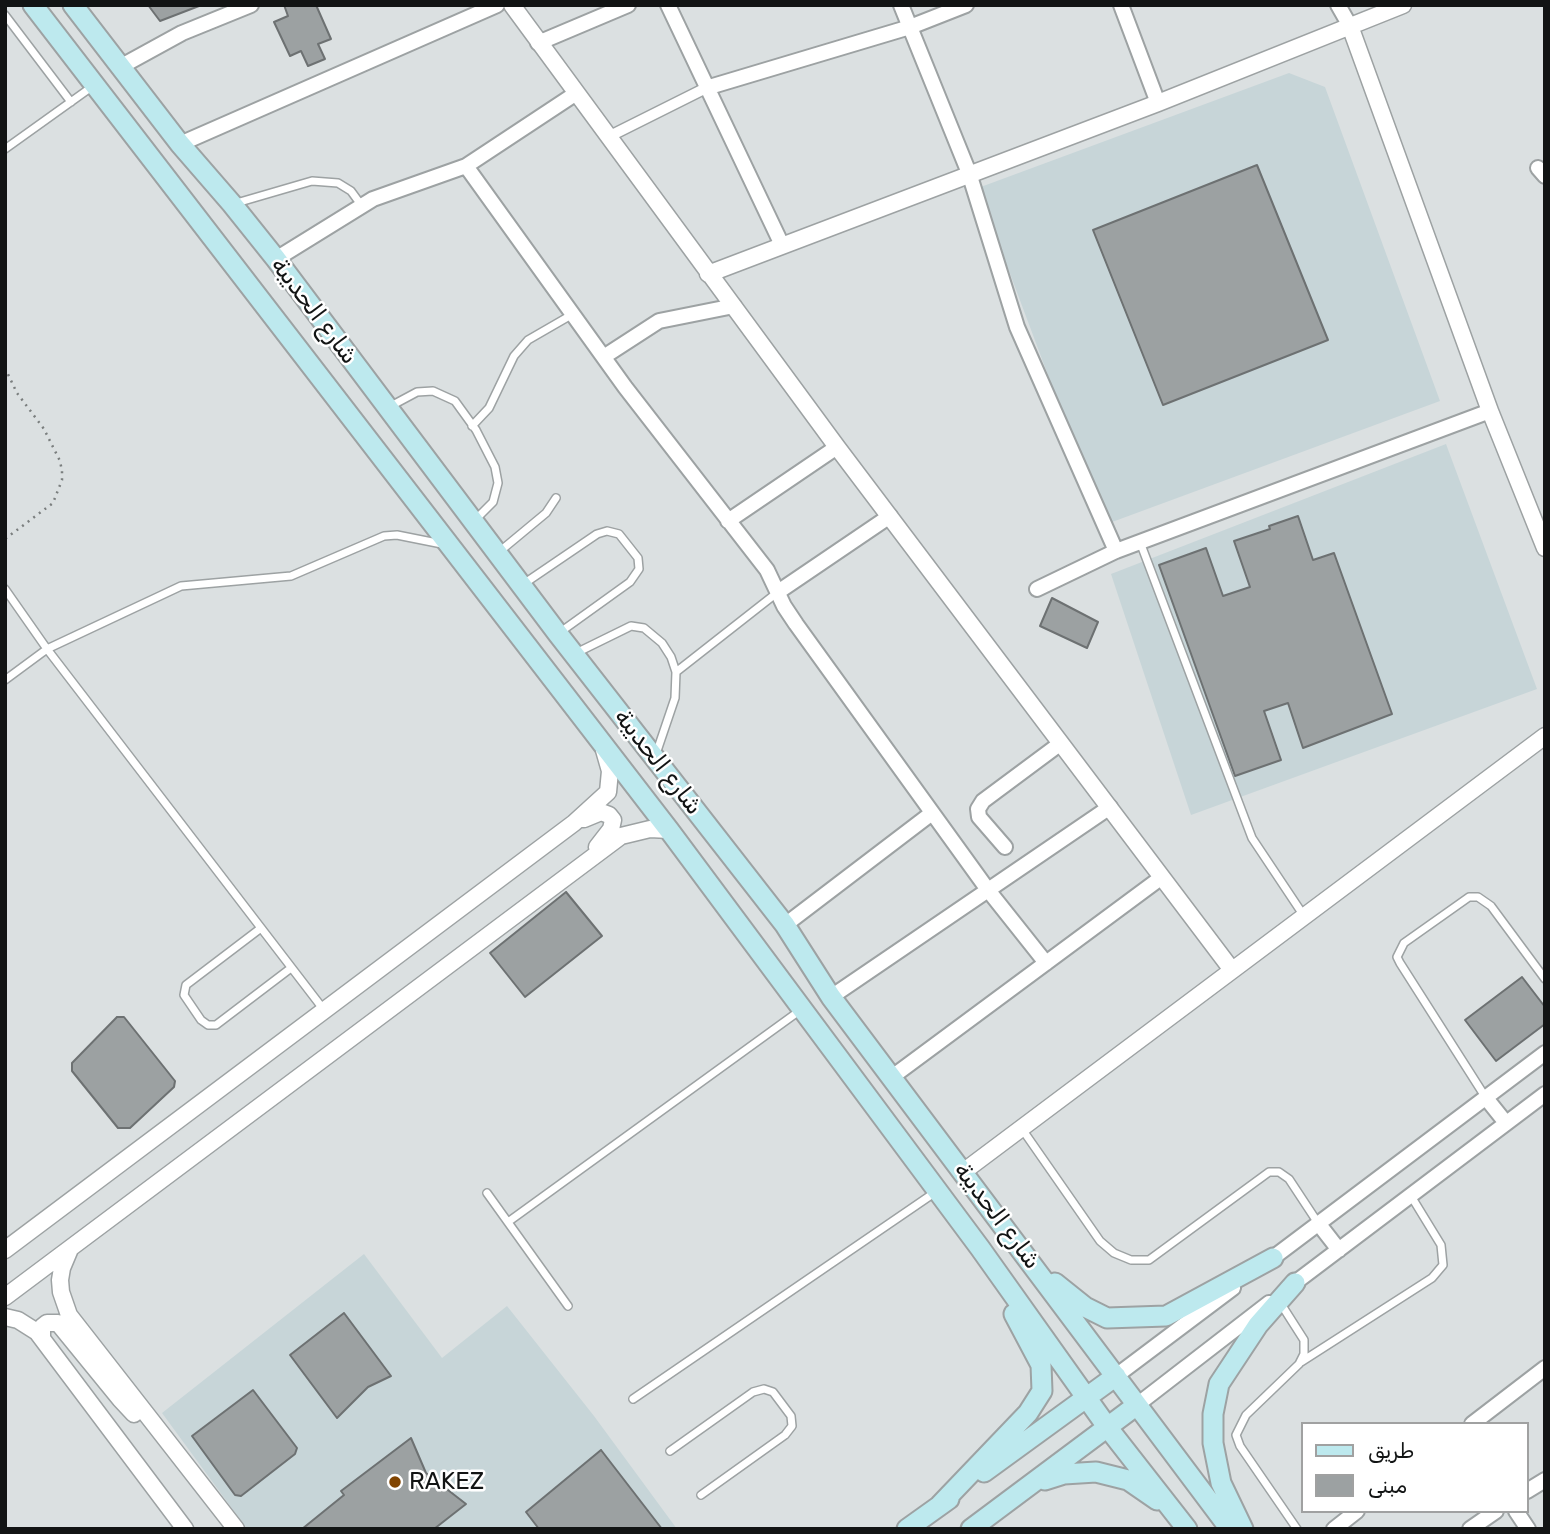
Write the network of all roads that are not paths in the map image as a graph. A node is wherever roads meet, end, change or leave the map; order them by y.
1 (33, 5) edge
2 (73, 5) edge
3 (251, 5) edge
4 (497, 5) edge
5 (512, 5) edge
6 (628, 5) edge
7 (668, 5) edge
8 (901, 5) edge
9 (966, 5) edge
10 (1121, 5) edge
11 (1338, 5) edge
12 (1403, 5) edge
13 (5, 15) edge
14 (1350, 26) junction
15 (910, 27) junction
16 (538, 43) junction
17 (121, 67) junction
18 (94, 85) junction
19 (706, 88) junction
20 (575, 94) junction
21 (71, 102) junction
22 (1158, 103) junction
23 (608, 136) junction
24 (180, 144) junction
25 (5, 149) edge
26 (466, 166) junction
27 (969, 173) junction
28 (232, 204) junction
29 (362, 206) junction
30 (782, 244) junction
31 (276, 259) junction
32 (708, 274) junction
33 (734, 306) junction
34 (573, 313) junction
35 (605, 356) junction
36 (388, 408) junction
37 (1490, 411) junction
38 (472, 426) junction
39 (837, 447) junction
40 (556, 498) dead end
41 (890, 516) junction
42 (728, 521) junction
43 (474, 522) junction
44 (1140, 542) junction
45 (449, 545) junction
46 (1545, 548) edge
47 (1116, 551) junction
48 (497, 553) junction
49 (521, 585) junction
50 (5, 589) edge
51 (1037, 589) dead end
52 (778, 592) junction
53 (558, 634) junction
54 (47, 649) junction
55 (576, 654) junction
56 (676, 672) junction
57 (5, 680) edge
58 (1545, 736) edge
59 (1061, 743) junction
60 (603, 744) junction
61 (654, 759) junction
62 (1110, 807) junction
63 (932, 813) junction
64 (574, 824) junction
65 (669, 830) junction
66 (1004, 847) dead end
67 (580, 868) junction
68 (1162, 877) junction
69 (988, 890) junction
70 (1304, 916) junction
71 (785, 925) junction
72 (261, 928) junction
73 (1046, 963) junction
74 (291, 968) junction
75 (1232, 970) junction
76 (1545, 979) edge
77 (831, 997) junction
78 (802, 1009) junction
79 (324, 1011) junction
80 (1545, 1054) edge
81 (892, 1077) junction
82 (1545, 1094) edge
83 (1486, 1098) junction
84 (1506, 1123) junction
85 (1021, 1128) junction
86 (963, 1172) junction
87 (937, 1191) junction
88 (487, 1193) dead end
89 (1410, 1196) junction
90 (508, 1223) junction
91 (1318, 1223) junction
92 (71, 1247) junction
93 (980, 1248) junction
94 (5, 1250) edge
95 (1339, 1250) junction
96 (1273, 1258) junction
97 (1031, 1262) junction
98 (1295, 1283) junction
99 (5, 1297) edge
100 (1279, 1301) junction
101 (568, 1306) dead end
102 (5, 1317) edge
103 (42, 1338) junction
104 (1299, 1364) junction
105 (1545, 1368) edge
106 (1116, 1376) junction
107 (1087, 1396) junction
108 (633, 1399) dead end
109 (1137, 1405) junction
110 (1475, 1422) edge
111 (1108, 1428) junction
112 (156, 1429) junction
113 (670, 1451) dead end
114 (1545, 1480) edge
115 (1028, 1486) junction
116 (1529, 1490) edge
117 (701, 1495) dead end
118 (940, 1505) junction
119 (1354, 1513) edge
120 (1493, 1513) edge
121 (1517, 1513) edge
122 (1181, 1521) edge
123 (185, 1529) edge
124 (236, 1529) edge
125 (906, 1529) edge
126 (971, 1529) edge
127 (1230, 1529) edge
128 (1243, 1529) edge
129 (1297, 1529) edge
130 (1334, 1529) edge
131 (1471, 1529) edge
132 (1528, 1529) edge

1 - 18 main road, شارع الحديبة
2 - 17 main road, شارع الحديبة
3 - 17 street
4 - 24 street
5 - 16 street
6 - 16 street
7 - 19 street
8 - 15 street
9 - 15 street
10 - 22 street
11 - 14 street
12 - 14 street
13 - 21 lane
14 - 22 street
14 - 37 street
15 - 19 street
15 - 27 street
16 - 20 street
17 - 24 main road, شارع الحديبة
18 - 21 lane
18 - 45 main road, شارع الحديبة
19 - 23 street
19 - 30 street
20 - 23 street
20 - 26 street
21 - 25 lane
22 - 27 street
23 - 32 street
24 - 28 main road, شارع الحديبة
26 - 29 street
26 - 34 street
27 - 30 street
27 - 47 street
28 - 29 lane
28 - 31 main road, شارع الحديبة
29 - 31 street
30 - 32 street
31 - 36 main road, شارع الحديبة
32 - 33 street
33 - 35 street
33 - 39 street
34 - 35 street
34 - 38 lane
35 - 42 street
36 - 38 lane
36 - 43 main road, شارع الحديبة
37 - 44 street
37 - 46 street
38 - 43 lane
39 - 41 street
39 - 42 street
40 - 48 lane
41 - 52 street
41 - 59 street
42 - 52 street
43 - 48 main road, شارع الحديبة
44 - 47 street
44 - 70 lane
45 - 54 lane
45 - 60 main road, شارع الحديبة
47 - 51 street
48 - 49 main road, شارع الحديبة
49 - 53 main road, شارع الحديبة
49 - 53 lane
50 - 54 lane
52 - 56 lane
52 - 63 street
53 - 55 main road, شارع الحديبة
54 - 57 lane
54 - 72 lane
55 - 56 lane
55 - 61 main road, شارع الحديبة
56 - 61 lane
58 - 70 street
59 - 62 street
59 - 66 street
60 - 64 street
60 - 65 main road, شارع الحديبة
61 - 71 main road, شارع الحديبة
62 - 68 street
62 - 69 street
63 - 69 street
63 - 71 street
64 - 67 street
64 - 79 street
65 - 67 street
65 - 78 main road, شارع الحديبة
67 - 92 street
68 - 73 street
68 - 75 street
69 - 73 street
69 - 77 street
70 - 75 street
71 - 77 main road, شارع الحديبة
72 - 74 lane
72 - 74 lane
73 - 81 street
74 - 79 lane
75 - 85 street
76 - 83 lane
77 - 81 main road, شارع الحديبة
78 - 87 main road, شارع الحديبة
78 - 90 lane
79 - 94 street
80 - 83 street
81 - 86 main road, شارع الحديبة
82 - 84 street
83 - 84 street
83 - 91 street
84 - 89 street
85 - 86 street
85 - 91 lane
86 - 97 main road, شارع الحديبة
87 - 93 main road, شارع الحديبة
87 - 108 lane
88 - 90 lane
89 - 95 street
89 - 104 lane
90 - 101 lane
91 - 95 street
91 - 96 street
92 - 99 street
92 - 112 street
93 - 107 main road, شارع الحديبة
93 - 118 main road
95 - 98 street
96 - 97 main road
96 - 106 street
97 - 106 main road, شارع الحديبة
98 - 100 main road
98 - 109 street
100 - 104 lane
100 - 128 main road
102 - 103 street
103 - 112 street
103 - 123 street
104 - 129 lane
105 - 110 street
106 - 107 main road
106 - 109 main road, شارع الحديبة
107 - 111 main road, شارع الحديبة
107 - 118 main road
109 - 111 main road
109 - 127 main road, شارع الحديبة
111 - 115 main road
111 - 122 main road, شارع الحديبة
112 - 124 street
113 - 117 lane
114 - 116 street
115 - 122 main road
115 - 126 main road
118 - 125 main road
119 - 130 street
120 - 131 street
121 - 132 street

